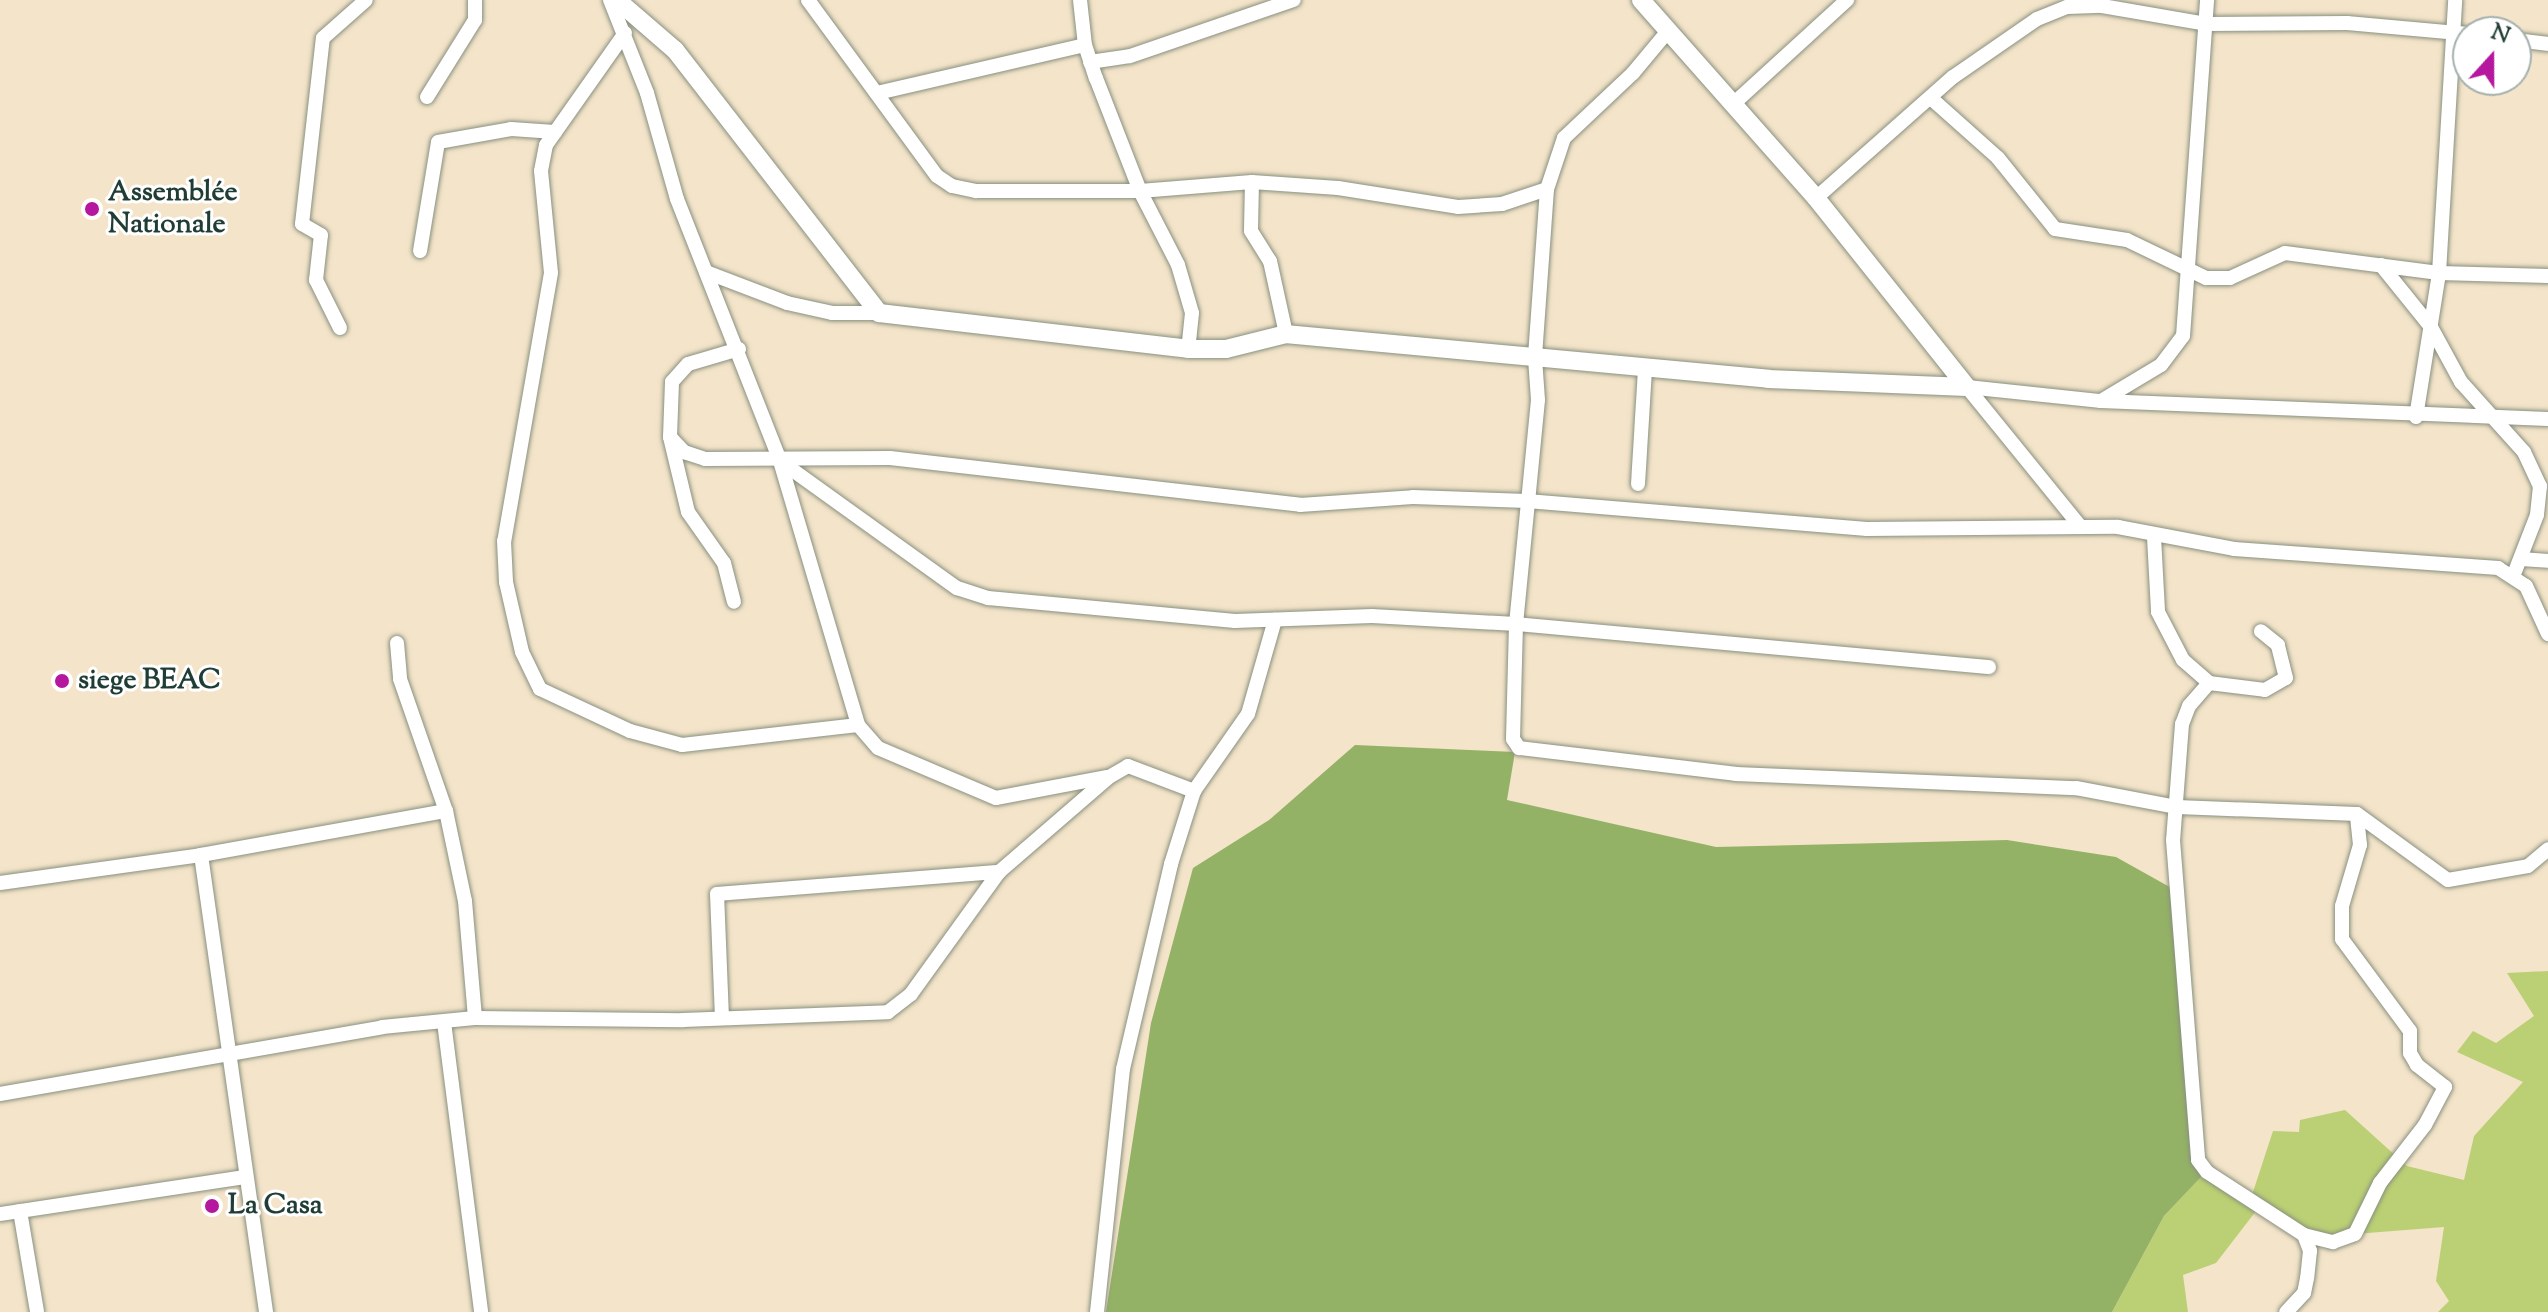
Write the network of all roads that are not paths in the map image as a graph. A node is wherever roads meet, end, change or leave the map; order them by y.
1 (366, 0) edge
2 (475, 0) edge
3 (610, 0) edge
4 (617, 0) edge
5 (808, 0) edge
6 (1080, 0) edge
7 (1294, 0) edge
8 (1641, 0) edge
9 (1847, 0) edge
10 (2207, 0) edge
11 (2207, 24) junction
12 (1668, 31) junction
13 (2452, 32) edge
14 (625, 33) junction
15 (1085, 45) junction
16 (1090, 62) junction
17 (877, 93) junction
18 (2455, 96) edge
19 (427, 97) dead end
20 (1933, 100) junction
21 (1732, 105) junction
22 (555, 132) junction
23 (1252, 182) junction
24 (1547, 189) junction
25 (1140, 191) junction
26 (1816, 198) junction
27 (420, 251) dead end
28 (2381, 265) junction
29 (2186, 267) junction
30 (706, 272) junction
31 (2439, 273) junction
32 (2548, 276) edge
33 (879, 313) junction
34 (2431, 327) junction
35 (340, 328) dead end
36 (1286, 334) junction
37 (739, 349) junction
38 (1188, 349) junction
39 (1535, 358) junction
40 (1645, 368) junction
41 (1967, 387) junction
42 (2101, 401) junction
43 (2416, 417) junction
44 (2491, 419) junction
45 (2548, 419) edge
46 (670, 437) junction
47 (780, 461) junction
48 (1638, 484) dead end
49 (1527, 501) junction
50 (2079, 525) junction
51 (2154, 537) junction
52 (2521, 559) junction
53 (2548, 561) edge
54 (2514, 574) junction
55 (734, 602) dead end
56 (1275, 620) junction
57 (1516, 624) junction
58 (2261, 631) dead end
59 (2548, 634) edge
60 (397, 643) dead end
61 (1989, 667) dead end
62 (2209, 683) junction
63 (858, 725) junction
64 (1109, 777) junction
65 (1194, 791) junction
66 (2177, 807) junction
67 (446, 811) junction
68 (2357, 814) junction
69 (2548, 849) edge
70 (201, 855) junction
71 (999, 872) junction
72 (0, 883) edge
73 (475, 1018) junction
74 (722, 1018) junction
75 (444, 1022) junction
76 (228, 1055) junction
77 (0, 1094) edge
78 (246, 1177) junction
79 (20, 1211) junction
80 (0, 1214) edge
81 (2304, 1235) junction
82 (37, 1312) edge
83 (266, 1312) edge
84 (481, 1312) edge
85 (1097, 1312) edge
86 (2286, 1312) edge

1 - 35 street
2 - 19 street
3 - 14 street
4 - 33 street
5 - 17 street
6 - 15 street
7 - 16 street
8 - 12 street
9 - 21 street
10 - 11 street
11 - 13 street
11 - 20 street
11 - 29 street
12 - 21 street
12 - 24 street
14 - 22 street
14 - 30 street
15 - 16 street
15 - 17 street
16 - 25 street
17 - 25 street
18 - 31 street
20 - 26 street
20 - 29 street
21 - 26 street
22 - 27 street
22 - 63 street
23 - 24 street
23 - 25 street
23 - 36 street
24 - 39 street
25 - 38 street
26 - 41 street
28 - 29 street
28 - 31 street
28 - 34 street
29 - 42 street
30 - 33 street
30 - 37 street
31 - 32 street
31 - 34 street
33 - 38 street
34 - 43 street
34 - 44 street
36 - 38 street
36 - 39 street
37 - 46 street
37 - 47 street
39 - 40 street
39 - 49 street
40 - 41 street
40 - 48 street
41 - 42 street
41 - 50 street
42 - 43 street
43 - 44 street
44 - 45 street
44 - 52 street
46 - 47 street
46 - 55 street
47 - 49 street
47 - 56 street
47 - 63 street
49 - 50 street
49 - 57 street
50 - 51 street
51 - 54 street
51 - 62 street
52 - 53 street
52 - 54 street
54 - 59 street
56 - 57 street
56 - 65 street
57 - 61 street
57 - 66 street
58 - 62 street
60 - 67 street
62 - 66 street
63 - 64 street
64 - 65 street
64 - 71 street
65 - 85 street
66 - 68 street
66 - 81 street
67 - 70 street
67 - 73 street
68 - 69 street
68 - 81 street
70 - 72 street
70 - 76 street
71 - 74 street
71 - 74 street
73 - 74 street
73 - 75 street
75 - 76 street
75 - 84 street
76 - 77 street
76 - 78 street
78 - 79 street
78 - 83 street
79 - 80 street
79 - 82 street
81 - 86 street

